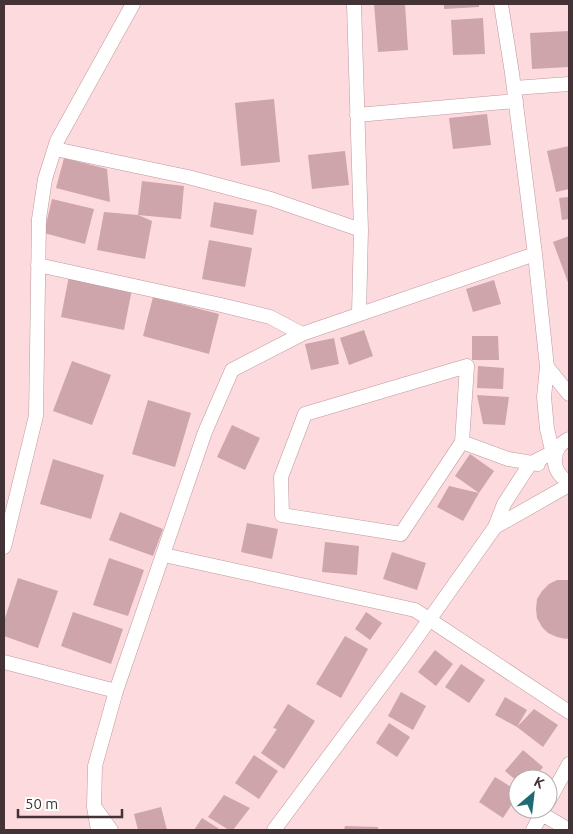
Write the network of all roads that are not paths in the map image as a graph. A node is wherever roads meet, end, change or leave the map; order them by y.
1 (133, 4) edge
2 (354, 4) edge
3 (501, 4) edge
4 (569, 84) edge
5 (515, 94) junction
6 (357, 115) junction
7 (55, 149) junction
8 (361, 230) junction
9 (535, 254) junction
10 (38, 265) junction
11 (359, 314) junction
12 (302, 334) junction
13 (547, 366) junction
14 (569, 394) edge
15 (569, 439) edge
16 (462, 442) junction
17 (555, 456) junction
18 (530, 464) junction
19 (569, 483) edge
20 (495, 528) junction
21 (4, 547) edge
22 (164, 555) junction
23 (430, 619) junction
24 (4, 662) edge
25 (116, 691) junction
26 (569, 712) edge
27 (569, 764) edge
28 (558, 784) edge
29 (94, 807) junction
30 (539, 819) edge
31 (557, 819) edge
32 (276, 829) edge
33 (98, 830) edge
34 (111, 830) edge
35 (533, 830) edge
36 (569, 830) edge

1 - 7 street
2 - 6 street
3 - 5 street
4 - 5 street
5 - 6 street
5 - 9 street
6 - 8 street
7 - 8 street
7 - 10 street
8 - 11 street
9 - 11 street
9 - 13 street
10 - 12 street
10 - 21 street
11 - 12 street
12 - 22 street
13 - 14 street
13 - 17 street
15 - 17 street
16 - 16 street
16 - 18 street
17 - 18 street
17 - 19 street
18 - 20 street
19 - 20 street
20 - 23 street
22 - 23 street
22 - 25 street
23 - 26 street
23 - 32 street
24 - 25 street
25 - 29 street
27 - 28 street
29 - 33 street
29 - 34 street
30 - 35 street
31 - 36 street

